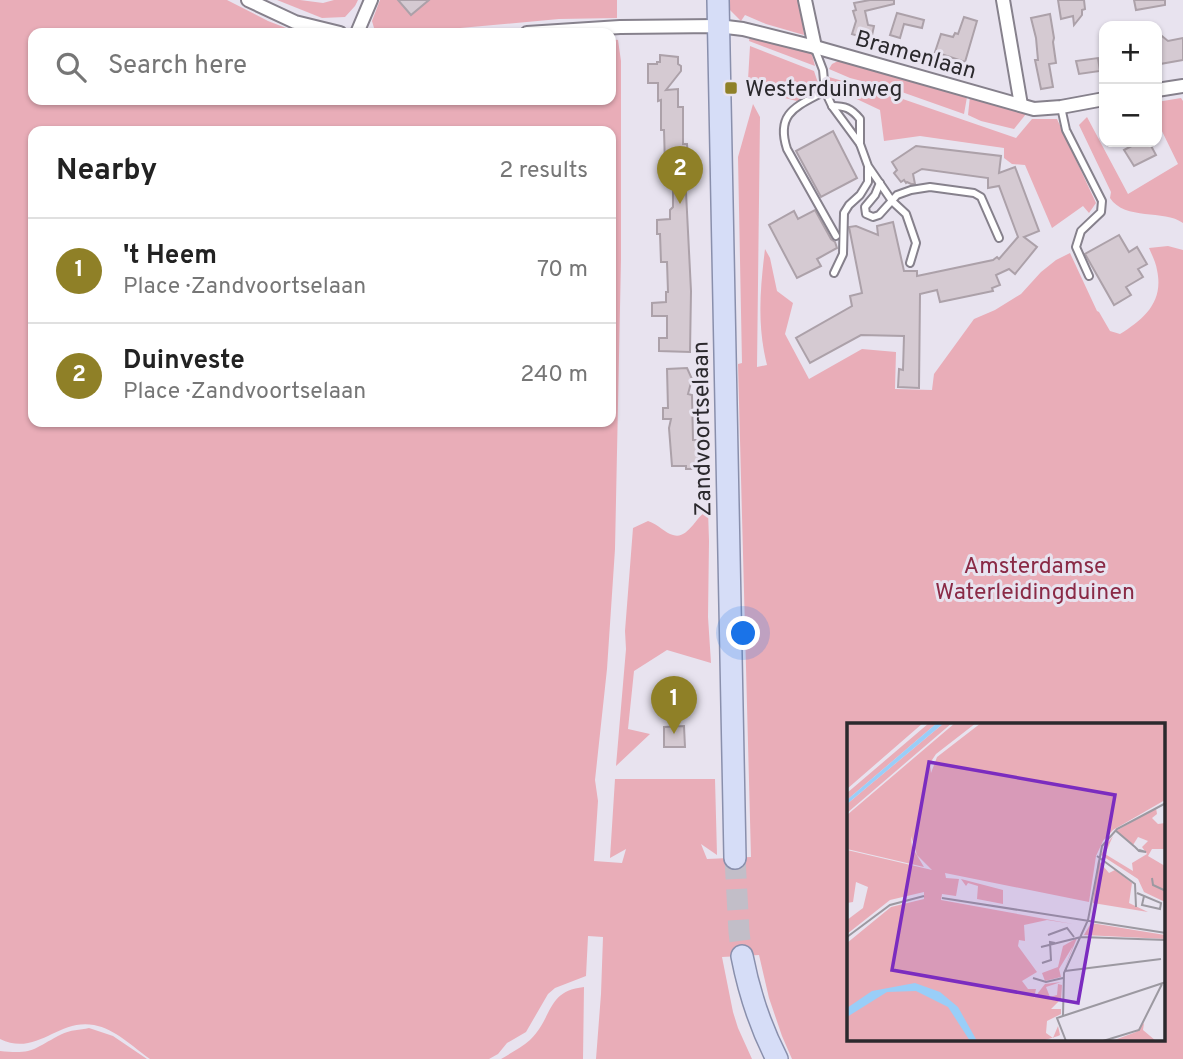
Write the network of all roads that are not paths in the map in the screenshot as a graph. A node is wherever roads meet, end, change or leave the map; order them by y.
1 (248, 0) edge
2 (371, 0) edge
3 (718, 0) edge
4 (805, 0) edge
5 (1003, 0) edge
6 (718, 26) junction
7 (320, 28) edge
8 (358, 28) edge
9 (604, 28) edge
10 (815, 47) junction
11 (1183, 86) edge
12 (1162, 89) edge
13 (825, 91) junction
14 (1099, 100) edge
15 (1021, 105) junction
16 (832, 106) junction
17 (1061, 107) junction
18 (860, 144) junction
19 (868, 166) junction
20 (880, 183) junction
21 (892, 201) junction
22 (836, 236) dead end
23 (999, 238) dead end
24 (910, 263) dead end
25 (834, 273) dead end
26 (1089, 275) dead end
27 (735, 858) tunnel mouth
28 (742, 956) tunnel mouth
29 (777, 1059) edge

1 - 7 street
2 - 8 street
3 - 6 main road, Zandvoortselaan
4 - 10 street
5 - 15 street
6 - 9 street
6 - 10 street, Bramenlaan
6 - 27 main road, Zandvoortselaan
10 - 13 lane
10 - 15 street, Bramenlaan
11 - 12 street
13 - 16 lane
13 - 22 lane
14 - 17 street, Bramenlaan
15 - 17 street, Bramenlaan
16 - 18 lane
16 - 18 lane
17 - 26 lane
18 - 19 lane
19 - 20 lane
19 - 25 lane
20 - 21 lane
20 - 21 lane
21 - 23 lane
21 - 24 lane
28 - 29 main road

